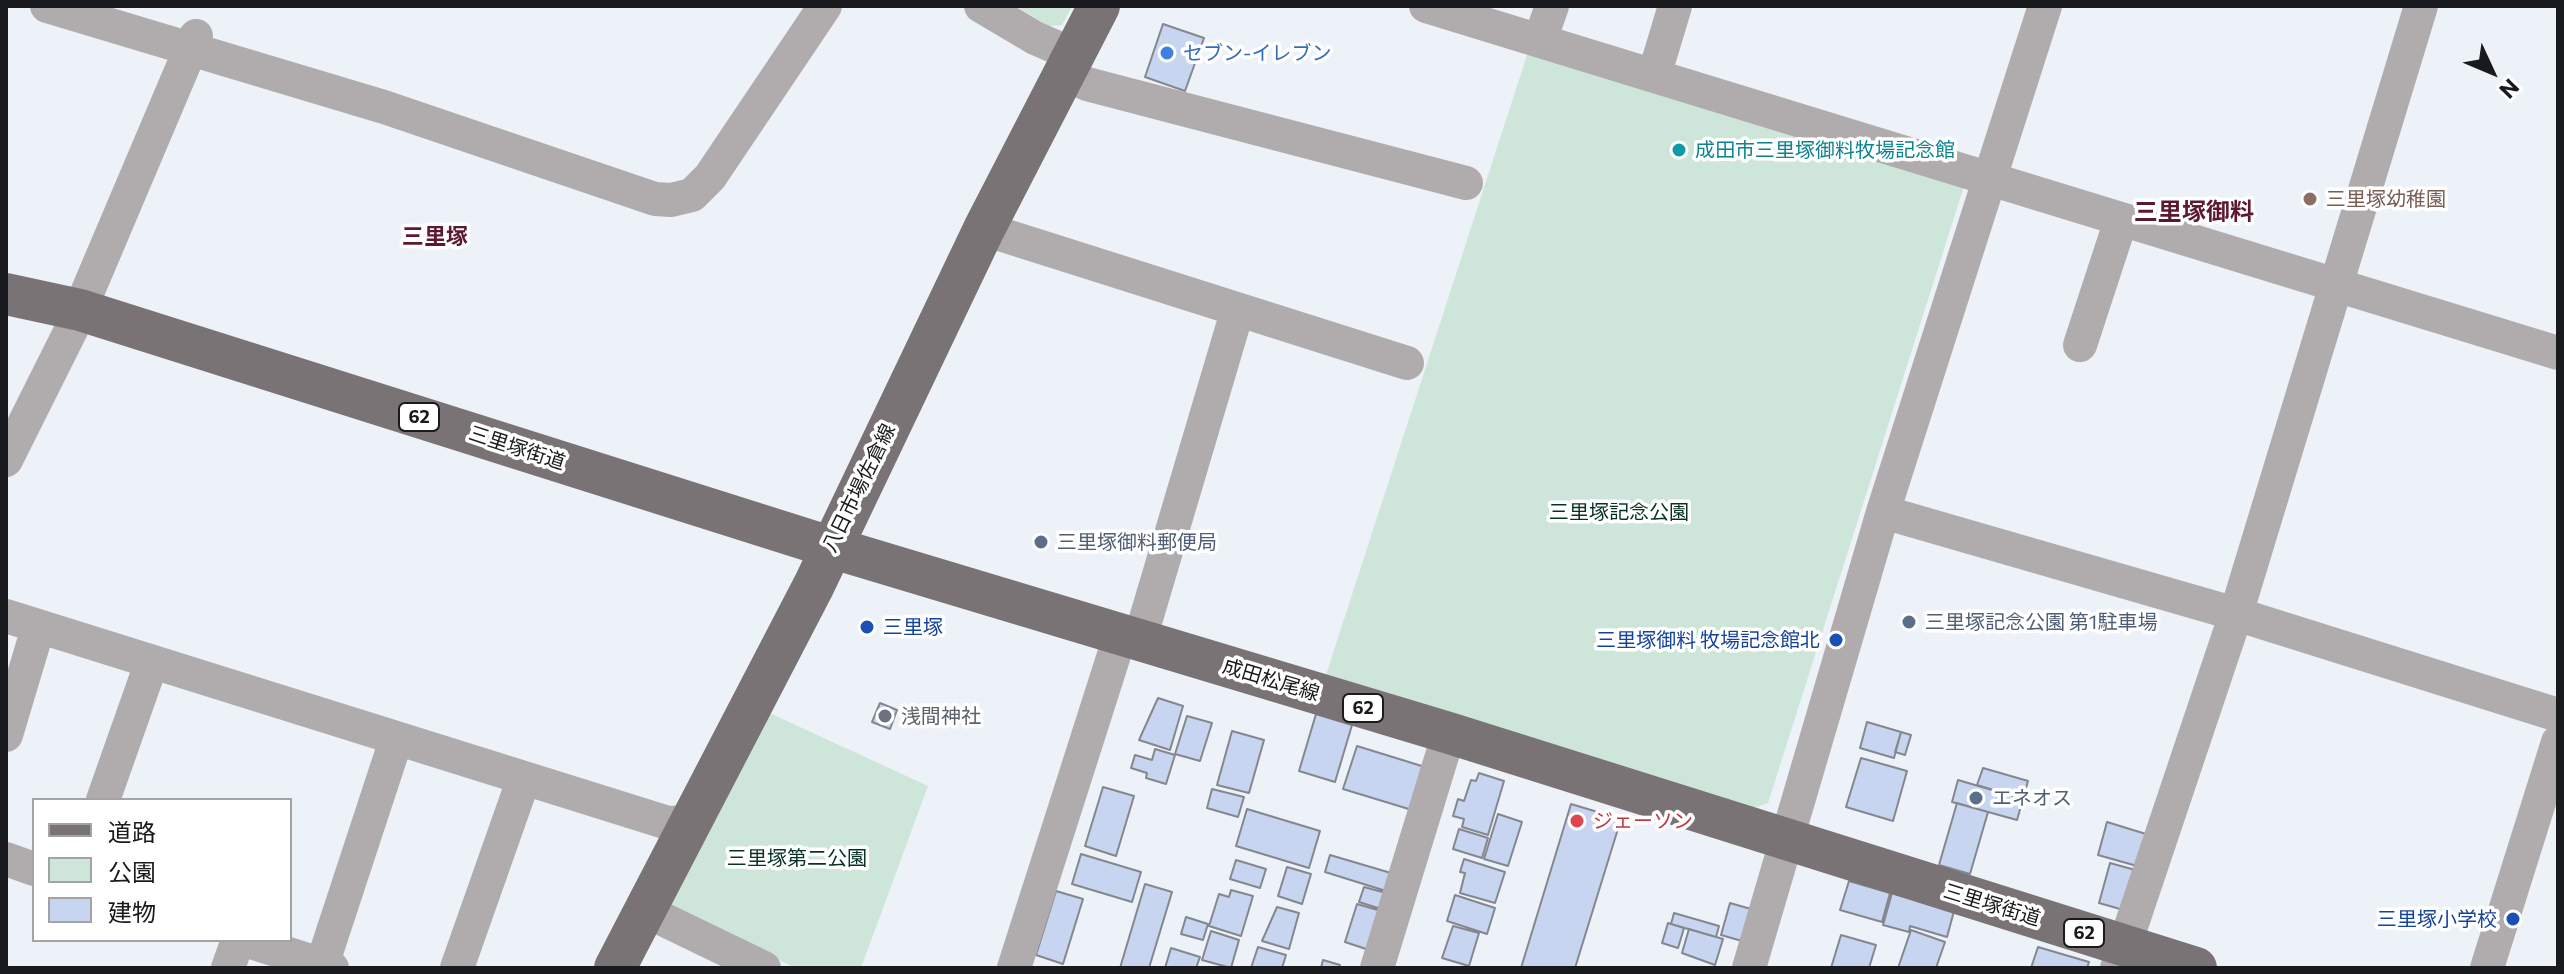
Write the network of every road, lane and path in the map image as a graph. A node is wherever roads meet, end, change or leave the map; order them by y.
1 (47, 6) edge
2 (825, 6) edge
3 (981, 6) edge
4 (1099, 6) edge
5 (1426, 6) edge
6 (1552, 6) edge
7 (1675, 6) edge
8 (2045, 6) edge
9 (2421, 6) edge
10 (1540, 40) junction
11 (192, 42) junction
12 (1069, 65) junction
13 (1654, 76) junction
14 (1988, 181) junction
15 (1466, 183) dead end
16 (2121, 220) junction
17 (984, 229) junction
18 (2337, 284) junction
19 (6, 294) edge
20 (80, 310) junction
21 (1237, 312) junction
22 (2080, 345) dead end
23 (2558, 353) edge
24 (1407, 363) dead end
25 (6, 460) edge
26 (1883, 512) junction
27 (830, 547) junction
28 (936, 579) joint
29 (2236, 614) junction
30 (22, 622) edge
31 (1130, 636) junction
32 (151, 664) junction
33 (2558, 715) edge
34 (1449, 733) junction
35 (6, 735) edge
36 (396, 740) junction
37 (2558, 742) edge
38 (524, 778) junction
39 (104, 798) edge
40 (690, 822) junction
41 (1788, 840) junction
42 (6, 859) edge
43 (32, 868) edge
44 (644, 910) junction
45 (237, 942) edge
46 (251, 942) edge
47 (2120, 957) edge
48 (327, 966) edge
49 (228, 968) edge
50 (457, 968) edge
51 (615, 968) edge
52 (764, 968) edge
53 (1014, 968) edge
54 (1377, 968) edge
55 (1749, 968) edge
56 (2196, 968) edge
57 (2487, 968) edge

1 - 11 street
2 - 11 street
3 - 12 street
4 - 12 main road, 八日市場佐倉線
5 - 10 street
6 - 10 street
7 - 13 street
8 - 14 street
9 - 18 street
10 - 13 street
11 - 20 street
12 - 15 street
12 - 17 main road, 八日市場佐倉線
13 - 14 street
14 - 16 street
14 - 26 street
16 - 18 street
16 - 22 street
17 - 21 street
17 - 27 main road, 八日市場佐倉線
18 - 23 street
18 - 29 street
19 - 20 main road, 三里塚街道 / 62
20 - 25 street
20 - 27 main road, 三里塚街道 / 62
21 - 24 street
21 - 31 street
26 - 29 street
26 - 41 street
27 - 28 main road, 三里塚街道 / 62
27 - 40 main road, 八日市場佐倉線
28 - 31 main road, 成田松尾線 / 62
29 - 33 street
29 - 47 street
30 - 32 street
30 - 35 street
31 - 34 main road, 成田松尾線 / 62
31 - 53 street
32 - 36 street
32 - 39 street
34 - 41 main road, 成田松尾線 / 62
34 - 54 street
36 - 38 street
36 - 48 street
37 - 57 street
38 - 40 street
38 - 50 street
40 - 44 main road, 八日市場佐倉線
41 - 47 main road, 三里塚街道 / 62
41 - 55 street
42 - 43 street
44 - 51 main road, 八日市場佐倉線
44 - 52 street
45 - 49 street
46 - 48 street
47 - 56 main road, 三里塚街道 / 62

